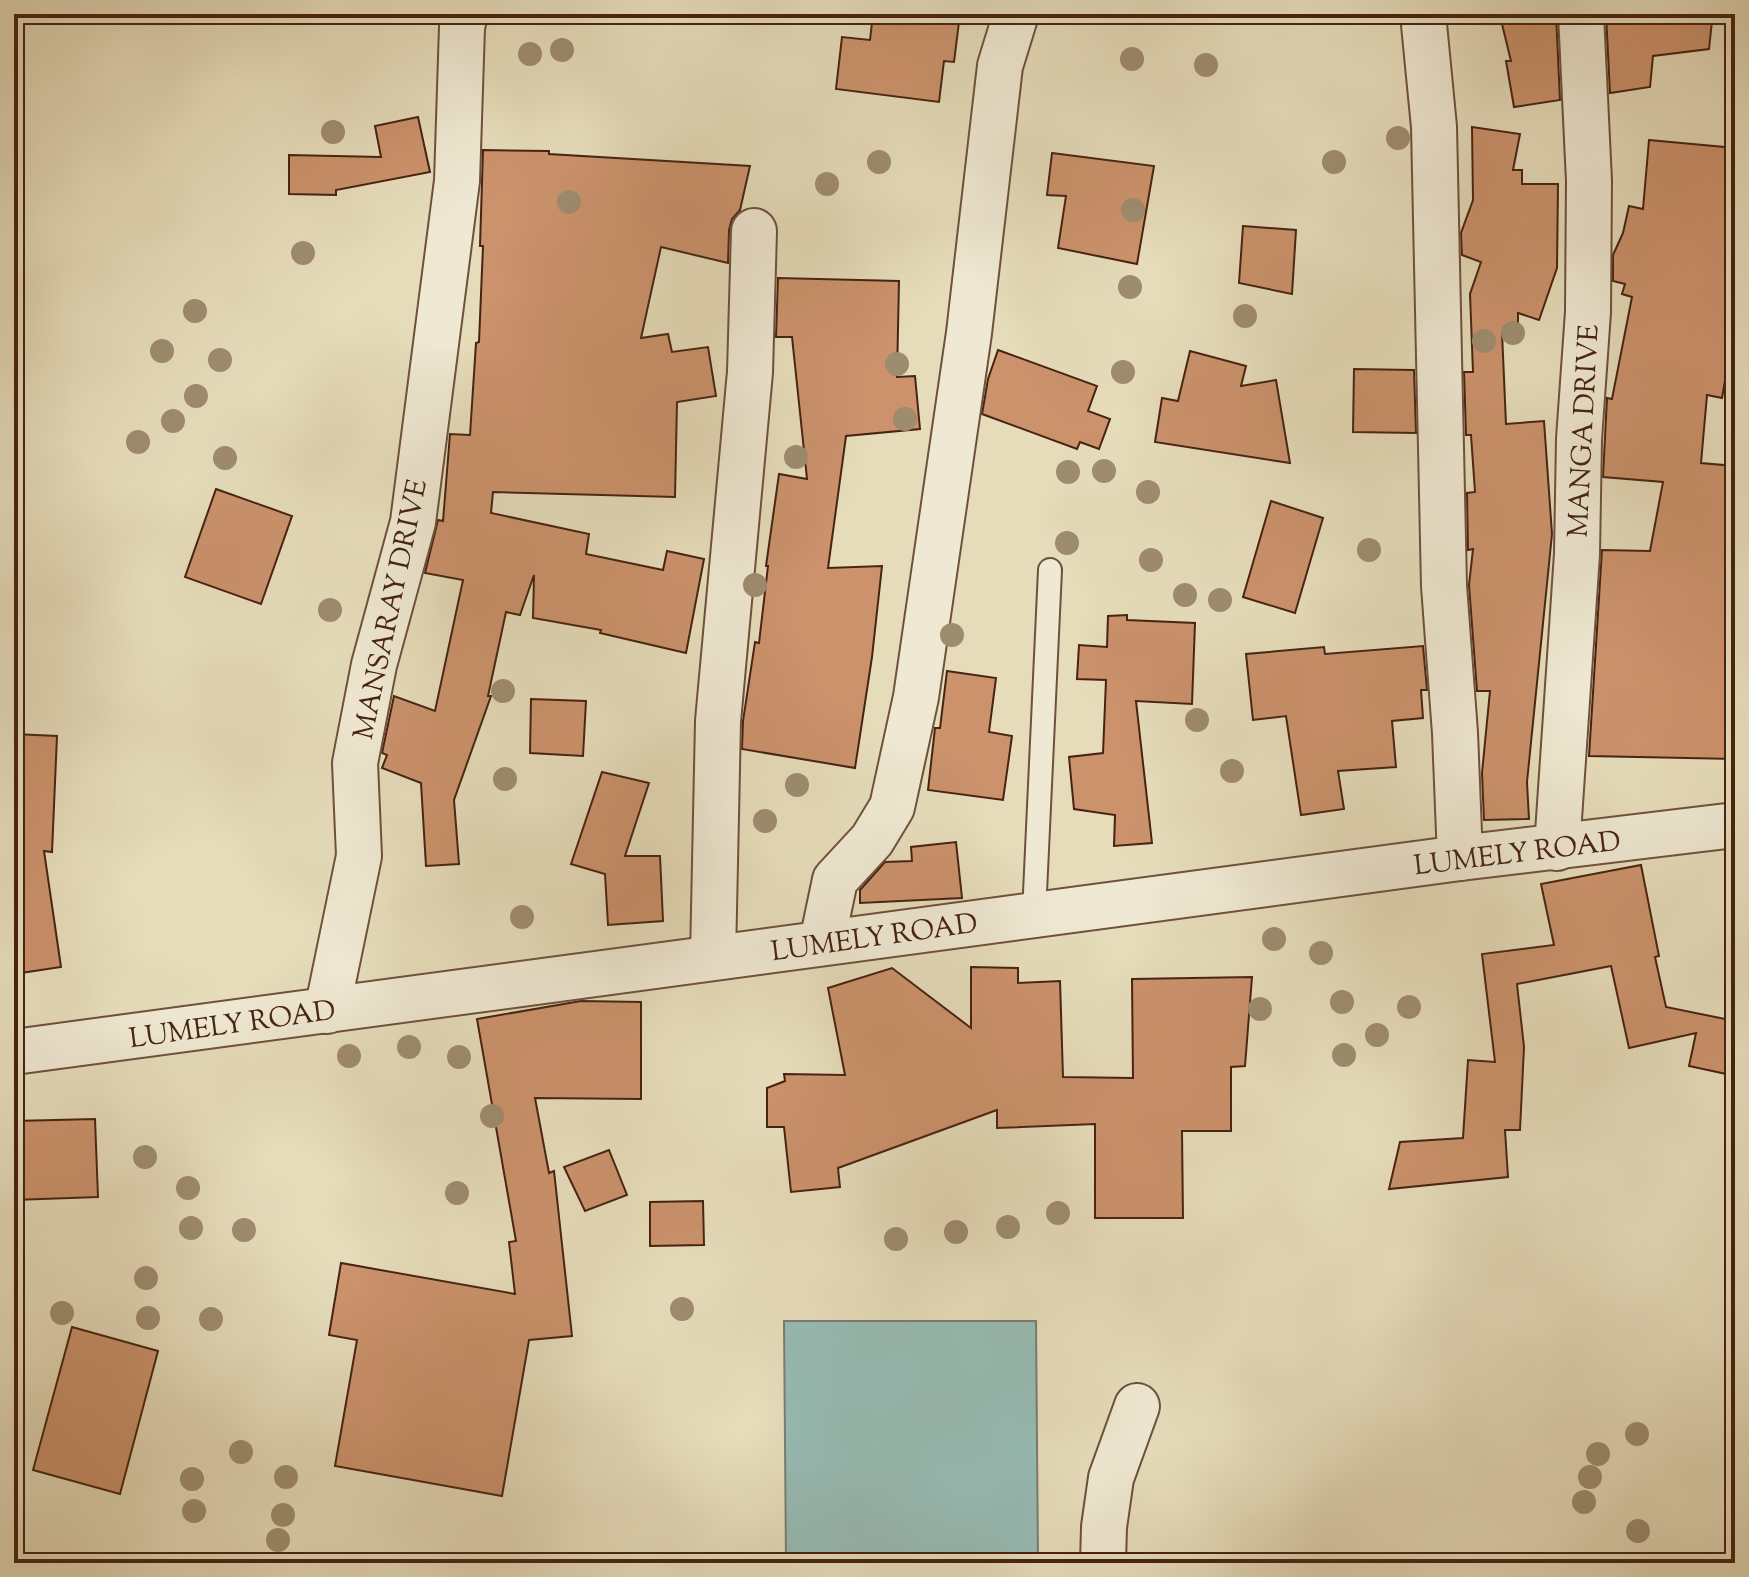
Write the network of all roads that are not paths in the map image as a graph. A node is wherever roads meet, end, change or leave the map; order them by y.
1 (465, 14) edge
2 (1016, 14) edge
3 (1423, 14) edge
4 (1581, 14) edge
5 (754, 231) dead end
6 (1050, 570) dead end
7 (1735, 825) edge
8 (1557, 848) junction
9 (1460, 858) junction
10 (1034, 914) junction
11 (822, 942) junction
12 (713, 957) junction
13 (327, 1011) junction
14 (14, 1052) edge
15 (1137, 1406) dead end
16 (1103, 1563) edge

1 - 13 street, MANSARAY DRIVE
2 - 11 street
3 - 9 street
4 - 8 street, MANGA DRIVE
5 - 12 street
6 - 10 lane
7 - 8 street, LUMELY ROAD
8 - 9 street, LUMELY ROAD
9 - 10 street, LUMELY ROAD
10 - 11 street, LUMELY ROAD
11 - 12 street, LUMELY ROAD
12 - 13 street, LUMELY ROAD
13 - 14 street, LUMELY ROAD
15 - 16 street

